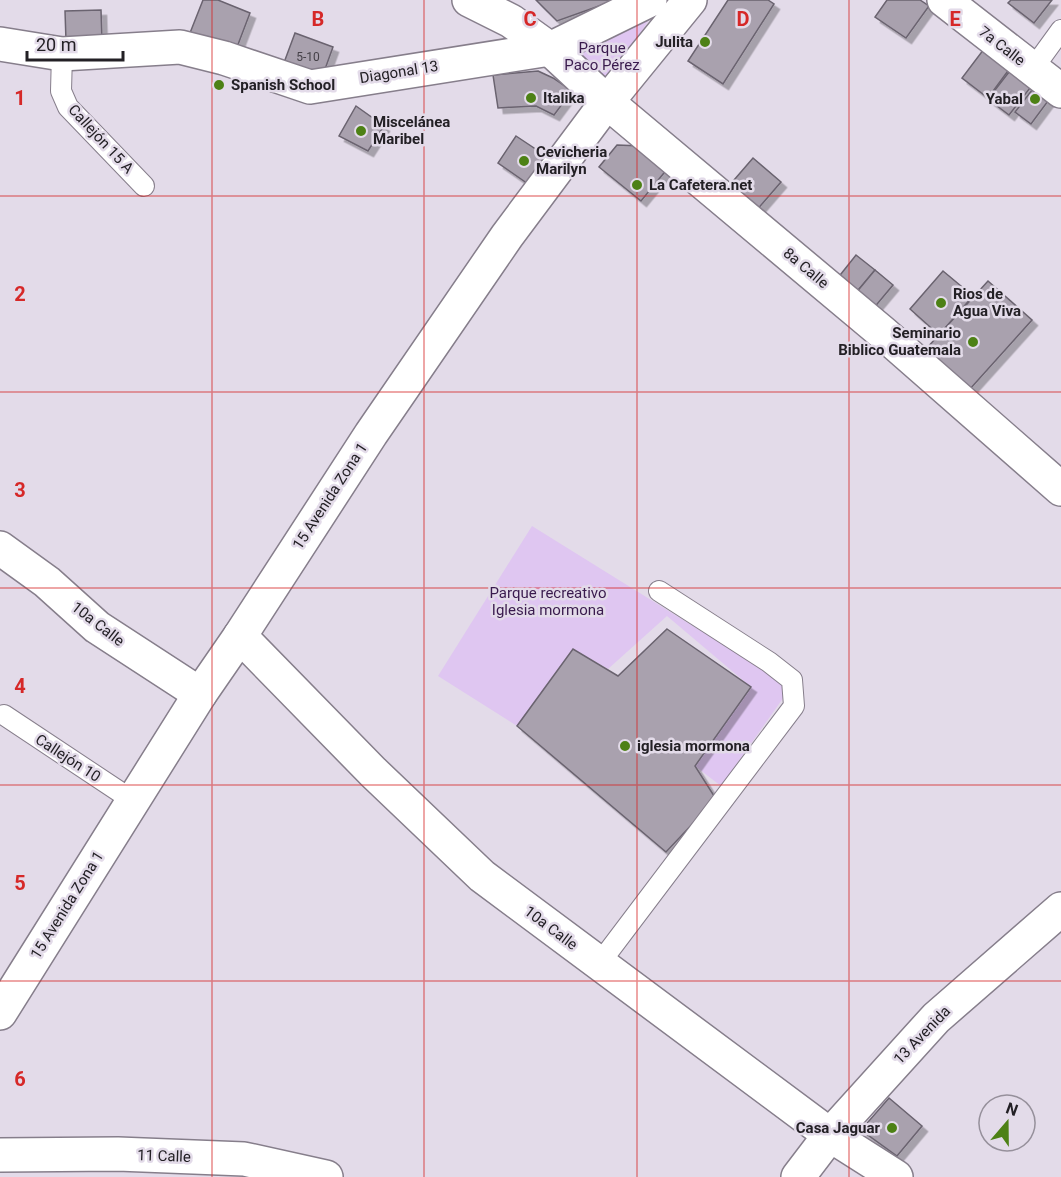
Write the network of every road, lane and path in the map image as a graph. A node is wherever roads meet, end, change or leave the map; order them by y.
1 (469, 0) edge
2 (650, 0) edge
3 (690, 0) edge
4 (944, 0) edge
5 (1061, 30) edge
6 (0, 44) edge
7 (550, 49) junction
8 (62, 54) junction
9 (1032, 69) junction
10 (1061, 91) edge
11 (607, 102) junction
12 (144, 186) dead end
13 (1061, 489) edge
14 (0, 548) edge
15 (659, 591) dead end
16 (240, 636) junction
17 (200, 694) junction
18 (4, 715) dead end
19 (132, 800) junction
20 (1061, 909) edge
21 (599, 964) junction
22 (0, 1013) edge
23 (830, 1135) junction
24 (0, 1155) edge
25 (326, 1177) edge
26 (798, 1177) edge
27 (896, 1177) edge

1 - 7 street, 8a Calle
2 - 7 street, Diagonal 13
3 - 11 street, 15 Avenida Zona 1
4 - 9 street, 7a Calle
5 - 9 lane
6 - 8 street, Diagonal 13
7 - 8 street, Diagonal 13
7 - 11 street, 8a Calle
8 - 12 lane, Callejón 15 A
9 - 10 street, 7a Calle
11 - 13 street, 8a Calle
11 - 16 street, 15 Avenida Zona 1
14 - 17 street, 10a Calle
15 - 21 lane
16 - 17 street, 15 Avenida Zona 1
16 - 21 street, 10a Calle
17 - 19 street, 15 Avenida Zona 1
18 - 19 lane, Callejón 10
19 - 22 street, 15 Avenida Zona 1
20 - 23 street, 13 Avenida
21 - 23 street, 10a Calle
23 - 26 street, 13 Avenida
23 - 27 street, 10a Calle
24 - 25 street, 11 Calle

